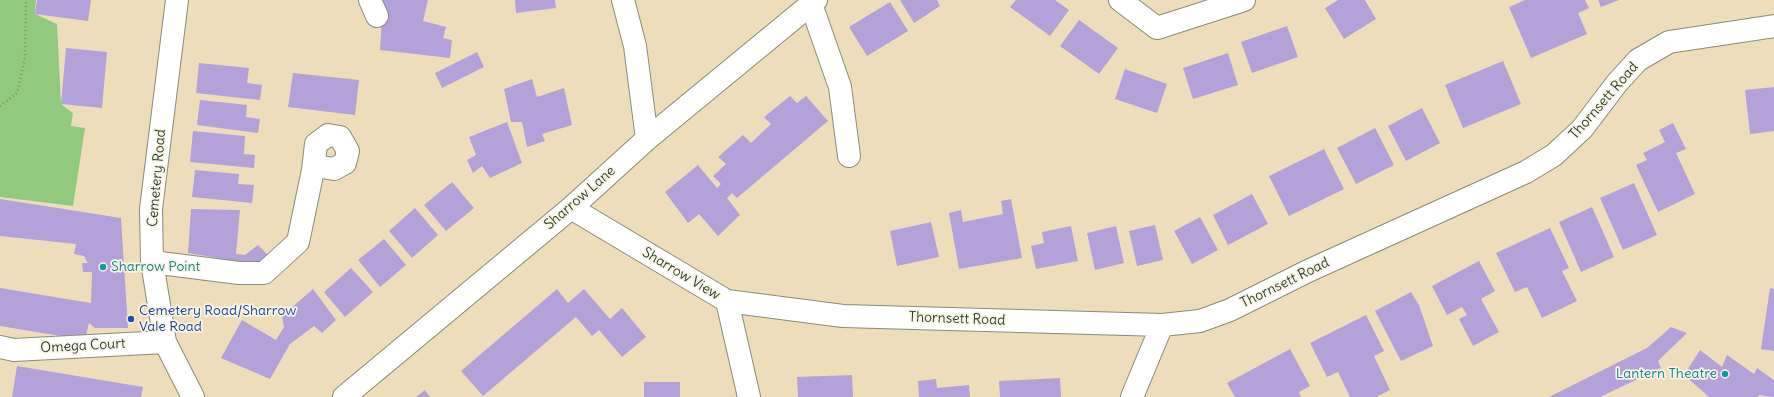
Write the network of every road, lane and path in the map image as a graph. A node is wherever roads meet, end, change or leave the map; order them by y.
1 (26, 0) edge
2 (177, 0) edge
3 (623, 0) edge
4 (1120, 0) edge
5 (1244, 0) edge
6 (813, 2) edge
7 (1774, 26) edge
8 (0, 106) edge
9 (647, 139) junction
10 (850, 156) dead end
11 (314, 163) dead end
12 (571, 208) junction
13 (152, 262) junction
14 (727, 301) junction
15 (1162, 325) junction
16 (165, 342) junction
17 (0, 347) edge
18 (193, 397) edge
19 (344, 397) edge
20 (749, 397) edge
21 (1132, 397) edge

1 - 8 path
2 - 13 street, Cemetery Road
3 - 9 street
4 - 5 street
6 - 9 street, Sharrow Lane
6 - 10 street
7 - 15 street, Thornsett Road
9 - 12 street, Sharrow Lane
11 - 13 street
12 - 14 street, Sharrow View
12 - 19 street, Sharrow Lane
13 - 16 street, Cemetery Road
14 - 15 street, Thornsett Road
14 - 20 street, Sharrow View
15 - 21 street
16 - 17 street, Omega Court
16 - 18 street, Cemetery Road

